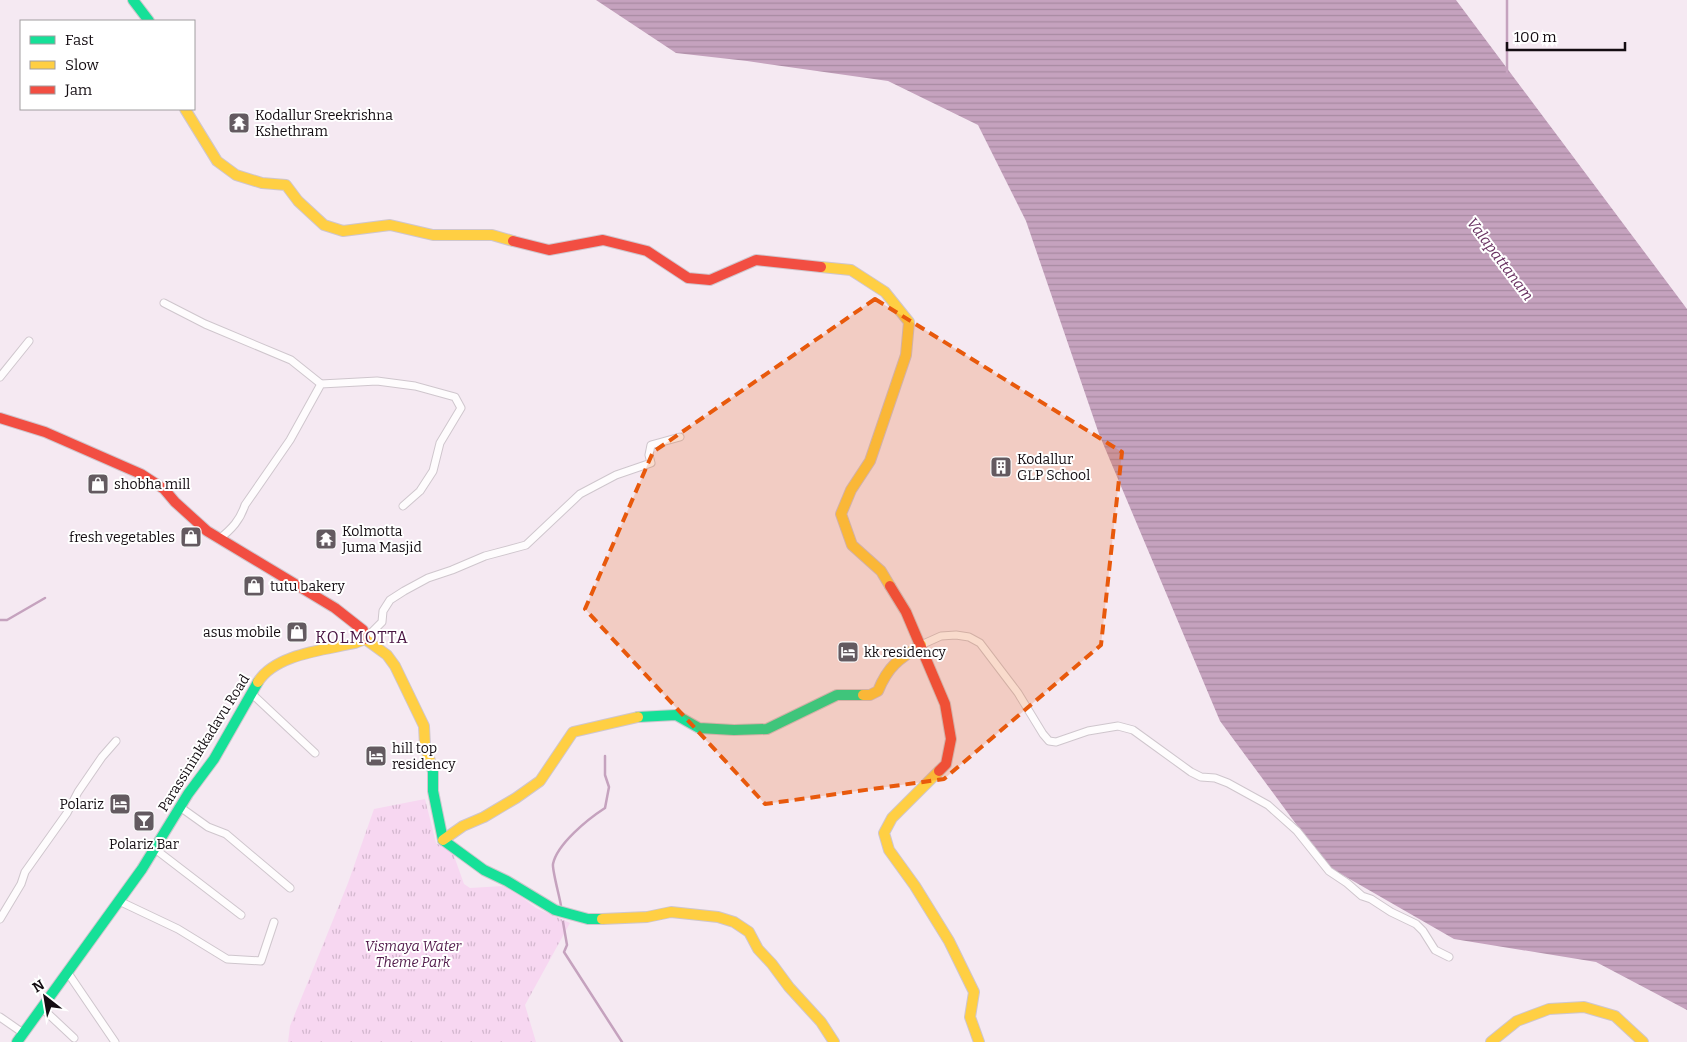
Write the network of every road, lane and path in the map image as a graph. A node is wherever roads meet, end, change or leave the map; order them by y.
1 (133, 0) edge
2 (147, 20) edge
3 (186, 110) edge
4 (164, 303) dead end
5 (29, 341) dead end
6 (0, 377) edge
7 (321, 384) junction
8 (0, 418) edge
9 (680, 437) dead end
10 (403, 506) dead end
11 (219, 539) junction
12 (365, 638) junction
13 (921, 645) junction
14 (251, 693) junction
15 (116, 741) dead end
16 (315, 753) dead end
17 (180, 807) junction
18 (443, 840) junction
19 (155, 849) junction
20 (290, 888) dead end
21 (119, 901) junction
22 (241, 915) dead end
23 (0, 919) edge
24 (274, 922) dead end
25 (1449, 957) dead end
26 (68, 973) junction
27 (42, 1008) junction
28 (0, 1017) edge
29 (20, 1038) edge
30 (74, 1038) dead end
31 (116, 1042) edge
32 (834, 1042) edge
33 (979, 1042) edge
34 (1491, 1042) edge
35 (1643, 1042) edge

1 - 2 street
3 - 13 street
4 - 7 street
5 - 6 street
7 - 10 street
7 - 11 street
8 - 11 street
9 - 12 street
11 - 12 street
12 - 14 street, Parassininkkadavu Road
12 - 18 street
13 - 18 street
13 - 25 street
13 - 33 street
14 - 16 street
14 - 17 street, Parassininkkadavu Road
15 - 23 street
17 - 19 street, Parassininkkadavu Road
17 - 20 street
18 - 32 street
19 - 21 street, Parassininkkadavu Road
19 - 22 street
21 - 24 street
21 - 26 street, Parassininkkadavu Road
26 - 27 street, Parassininkkadavu Road
26 - 31 street
27 - 29 street, Parassininkkadavu Road
27 - 30 street
28 - 29 street
34 - 35 street

